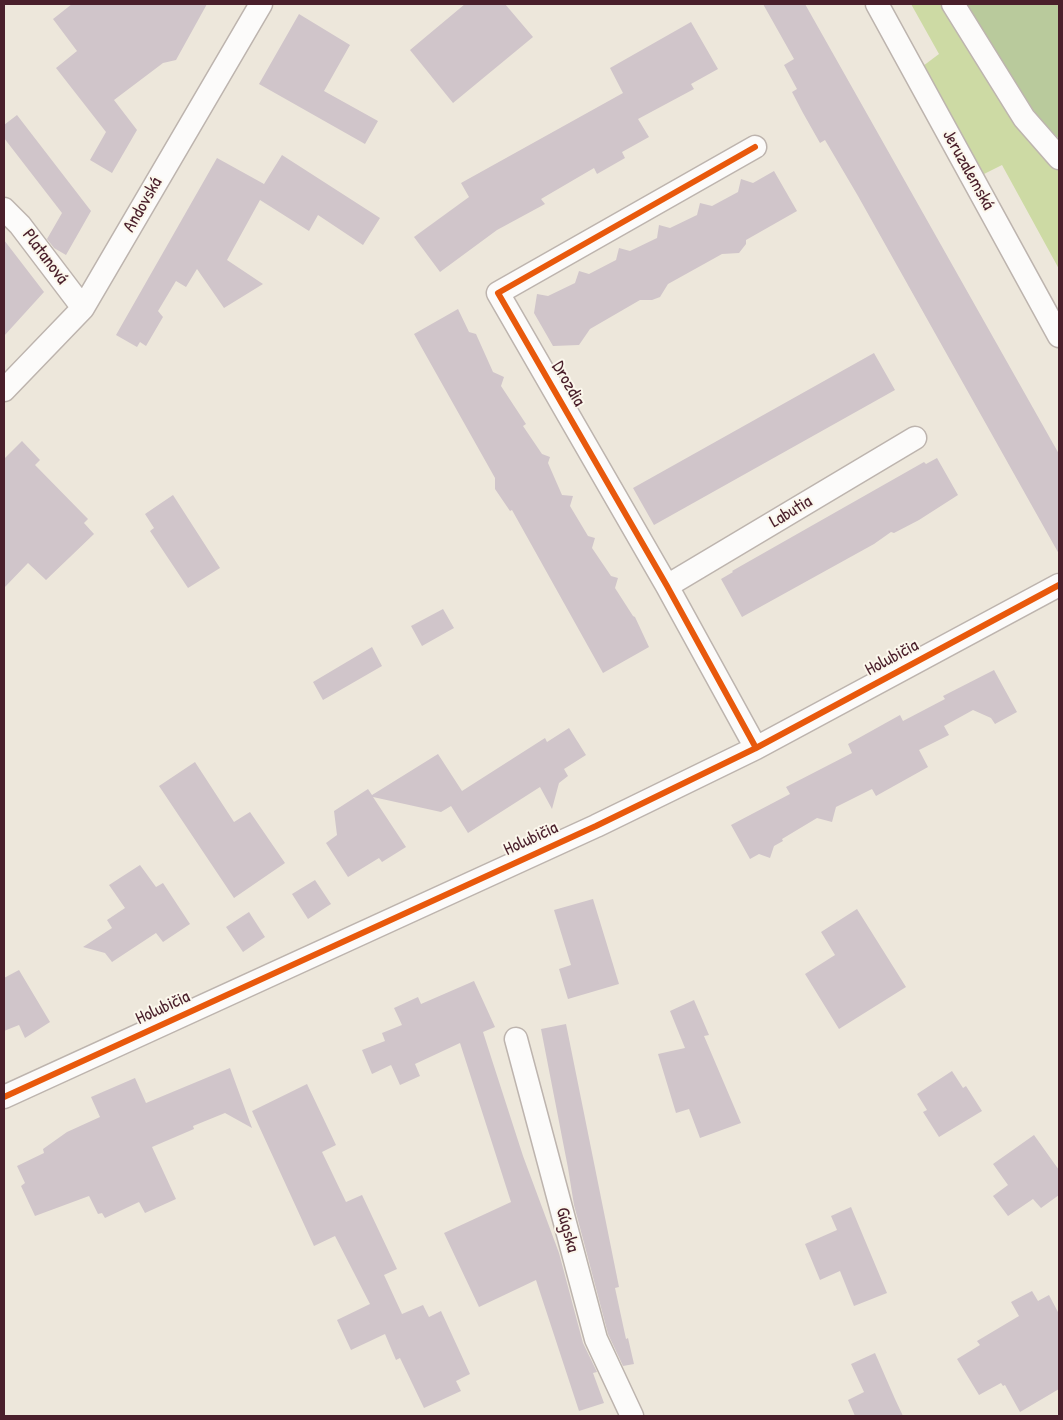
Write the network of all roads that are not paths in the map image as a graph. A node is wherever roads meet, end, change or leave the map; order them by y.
1 (261, 4) edge
2 (877, 4) edge
3 (953, 4) edge
4 (755, 147) dead end
5 (1059, 158) edge
6 (4, 210) edge
7 (83, 308) junction
8 (1059, 336) edge
9 (4, 390) edge
10 (915, 438) dead end
11 (1059, 585) edge
12 (667, 586) junction
13 (756, 748) junction
14 (516, 1039) dead end
15 (4, 1098) edge
16 (632, 1416) edge

1 - 7 street, Andovská
2 - 8 street, Jeruzalemská
3 - 5 street
4 - 12 street, Drozdia
6 - 7 street, Platanová
7 - 9 street, Andovská
10 - 12 street, Labutia
11 - 13 street, Holubičia
12 - 13 street, Drozdia
13 - 15 street, Holubičia
14 - 16 street, Gúgska

